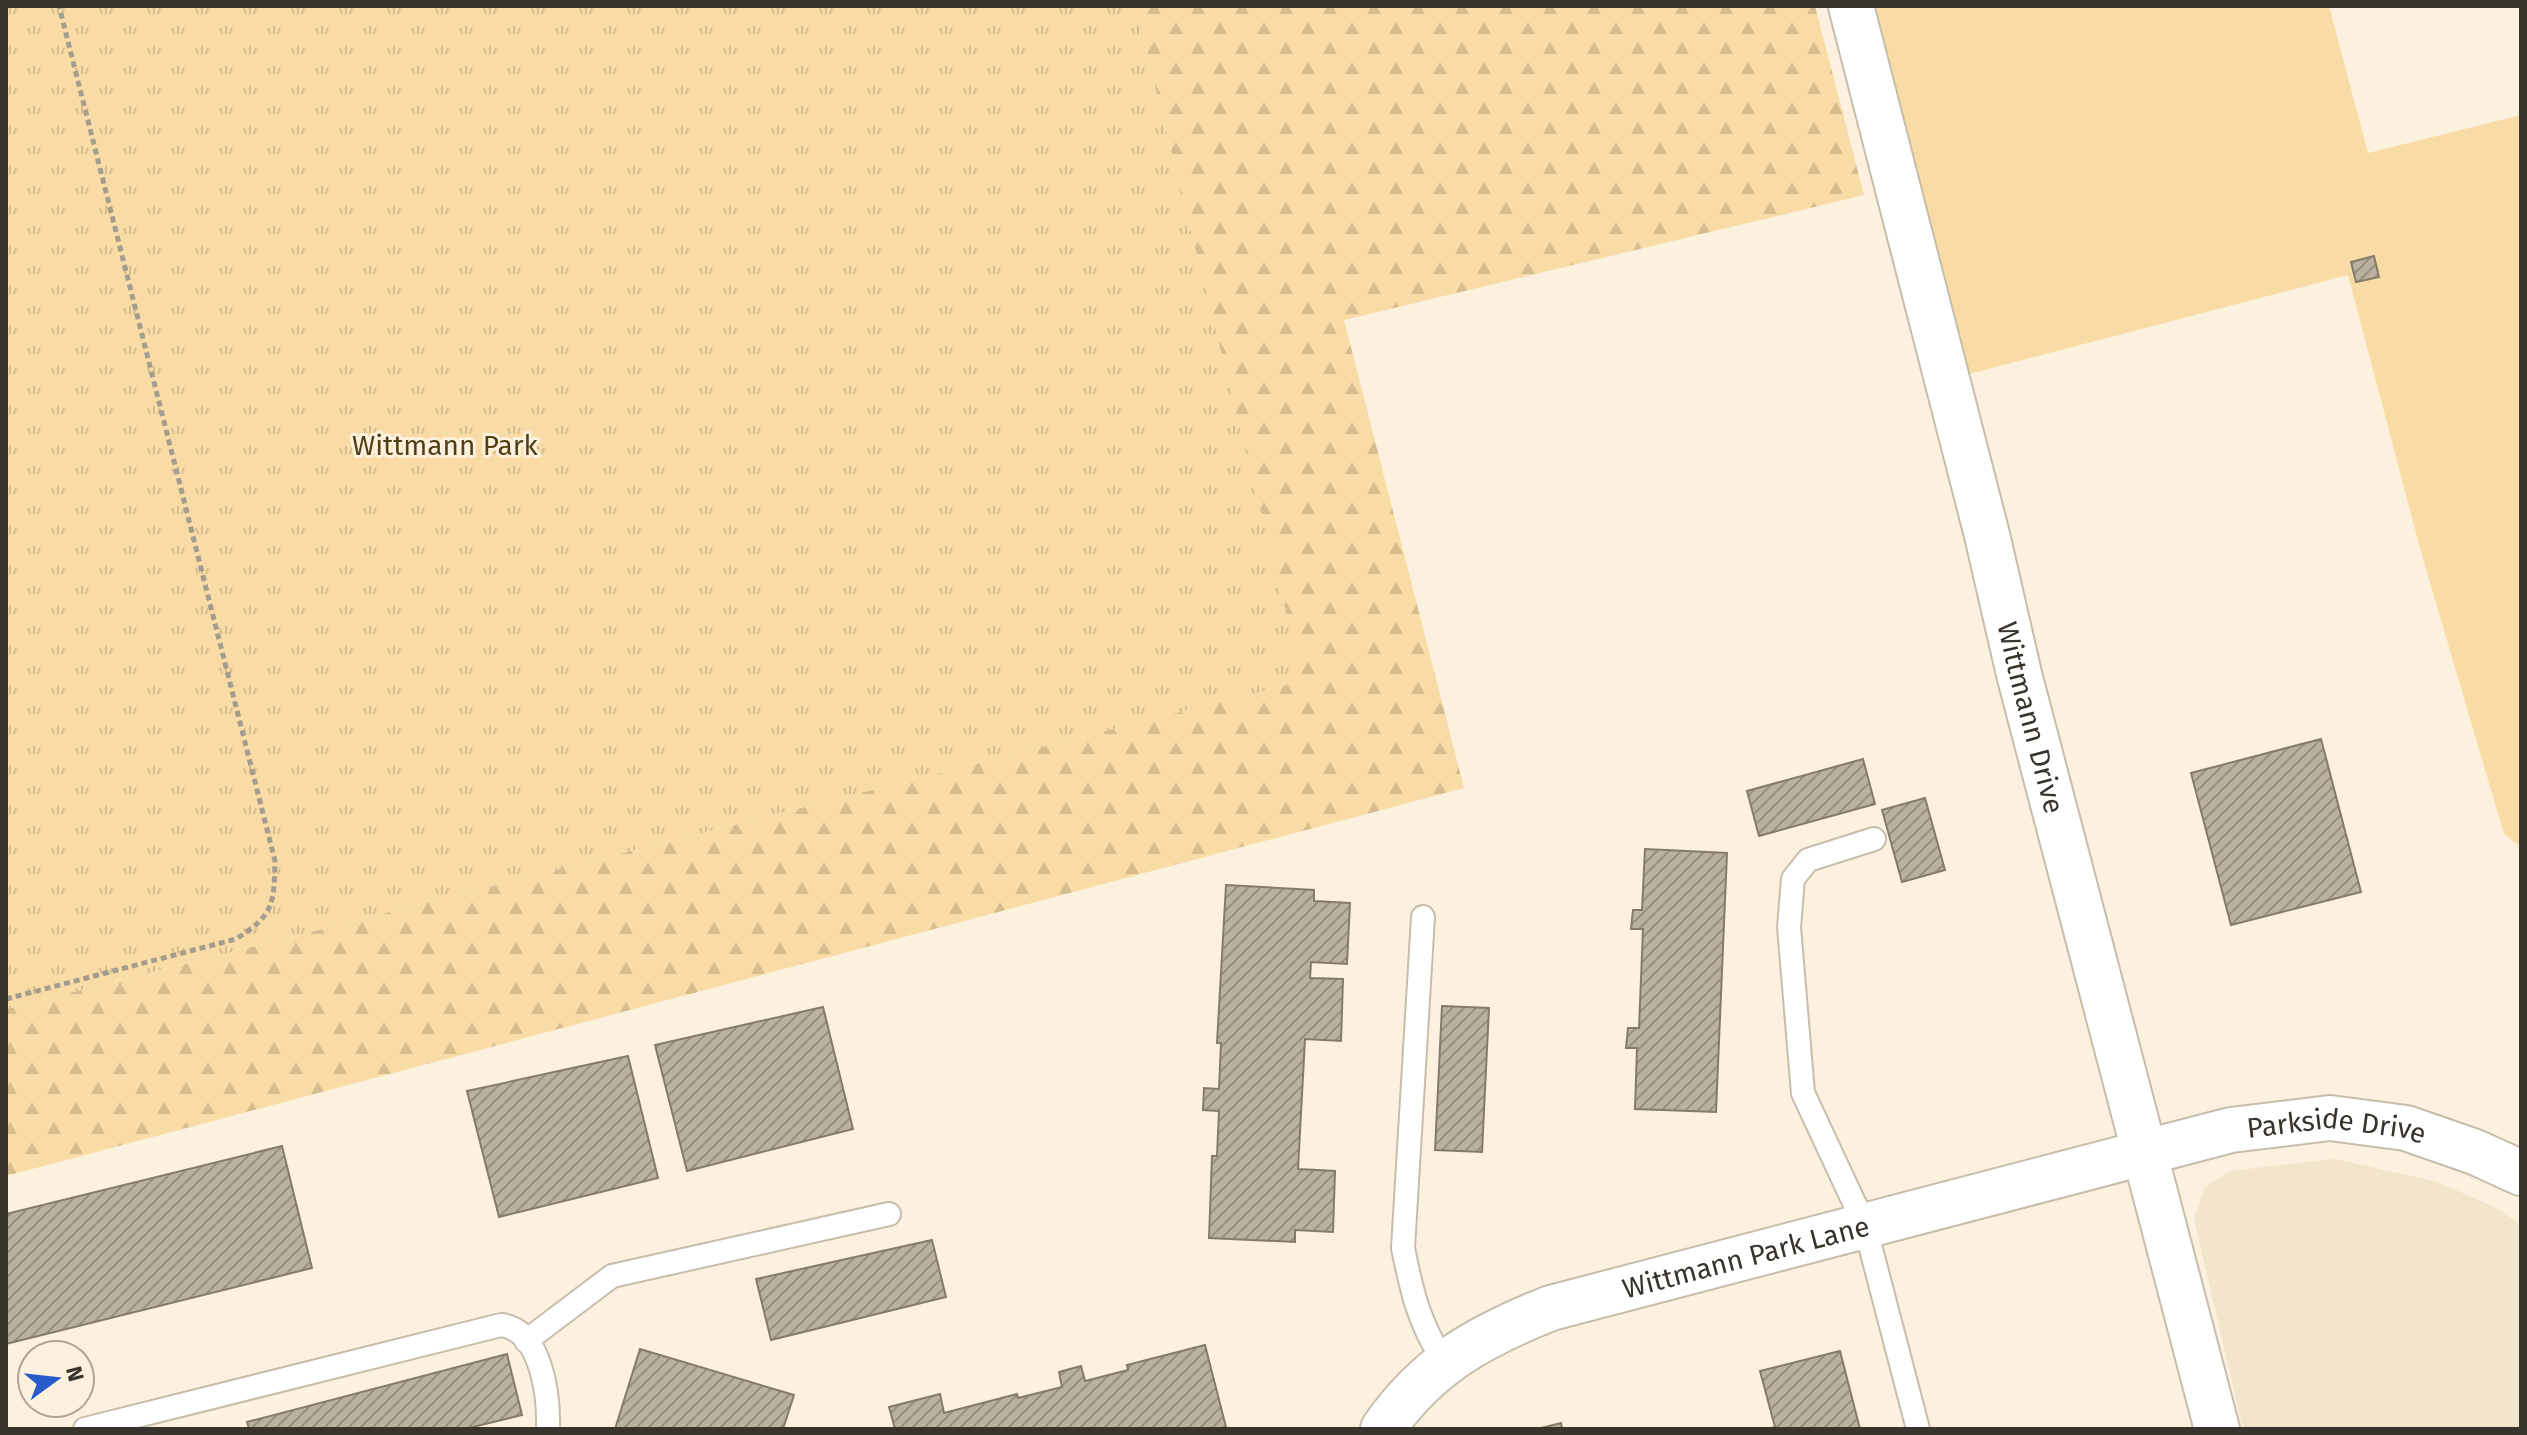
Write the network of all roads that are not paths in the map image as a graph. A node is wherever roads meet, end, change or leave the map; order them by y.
1 (1851, 6) edge
2 (1874, 839) dead end
3 (1423, 917) dead end
4 (2146, 1152) junction
5 (2521, 1173) edge
6 (889, 1214) dead end
7 (1865, 1226) junction
8 (526, 1341) junction
9 (1444, 1362) junction
10 (85, 1429) edge
11 (548, 1429) edge
12 (1383, 1429) edge
13 (1918, 1429) edge
14 (2217, 1429) edge

1 - 4 street, Wittmann Drive
2 - 7 lane
3 - 9 lane
4 - 5 street, Parkside Drive
4 - 7 street, Wittmann Park Lane
4 - 14 street, Wittmann Drive
6 - 8 lane
7 - 9 street, Wittmann Park Lane
7 - 13 lane
8 - 10 lane
8 - 11 lane
9 - 12 street, Wittmann Park Lane

